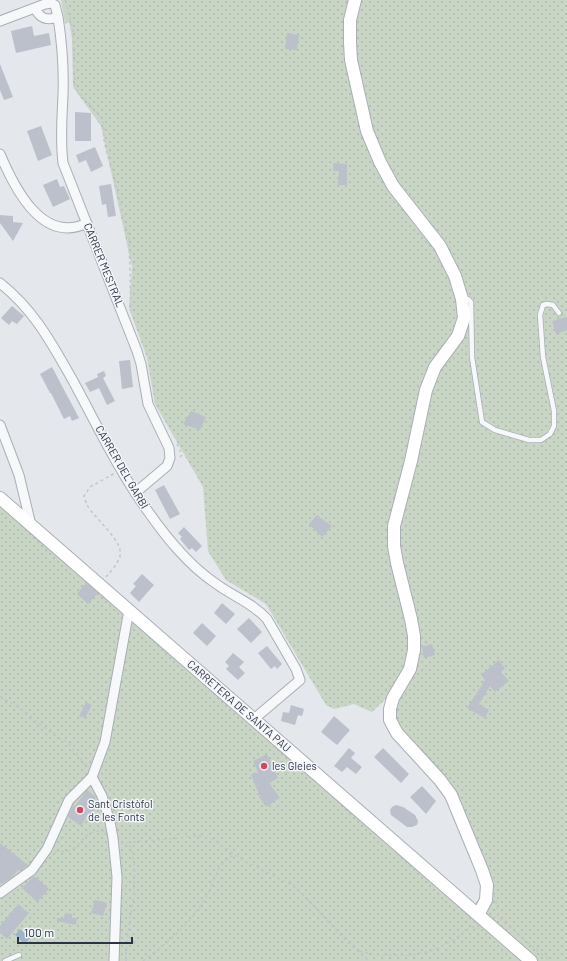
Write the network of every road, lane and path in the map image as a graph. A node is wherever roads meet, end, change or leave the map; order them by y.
1 (65, 0) edge
2 (355, 0) edge
3 (35, 8) junction
4 (58, 17) junction
5 (0, 21) edge
6 (0, 154) edge
7 (87, 223) junction
8 (0, 283) edge
9 (462, 299) junction
10 (559, 313) dead end
11 (132, 316) dead end
12 (0, 425) edge
13 (174, 439) dead end
14 (168, 464) junction
15 (122, 469) junction
16 (135, 493) junction
17 (0, 498) edge
18 (31, 525) junction
19 (100, 585) junction
20 (129, 610) junction
21 (0, 696) edge
22 (254, 718) junction
23 (92, 777) junction
24 (113, 838) junction
25 (130, 843) junction
26 (47, 849) junction
27 (235, 855) junction
28 (0, 893) edge
29 (486, 896) junction
30 (478, 915) junction
31 (480, 930) dead end
32 (357, 951) junction
33 (19, 955) dead end
34 (5, 961) edge
35 (114, 961) edge
36 (126, 961) edge
37 (143, 961) edge
38 (368, 961) edge
39 (531, 961) edge
40 (550, 961) edge

1 - 11 path
2 - 9 street
3 - 4 street
3 - 4 street
3 - 5 street
4 - 7 street, CARRER MESTRAL
6 - 7 street
7 - 14 street, CARRER MESTRAL
8 - 15 street, CARRER DEL GARBÍ
9 - 10 lane
9 - 29 street
12 - 18 street
13 - 14 path
14 - 16 street
15 - 16 street, CARRER DEL GARBÍ
15 - 19 path
16 - 22 street, CARRER DEL GARBÍ
17 - 18 street, CARRETERA DE SANTA PAU
18 - 19 street, CARRETERA DE SANTA PAU
19 - 20 street, CARRETERA DE SANTA PAU
20 - 22 street, CARRETERA DE SANTA PAU
20 - 23 street
21 - 23 path
22 - 30 street, CARRETERA DE SANTA PAU
23 - 24 street
23 - 26 street
24 - 25 path
24 - 26 path
24 - 35 street
25 - 27 path
25 - 36 path
26 - 28 street
27 - 32 path
27 - 37 path
29 - 30 street
29 - 40 path
30 - 39 street, CARRETERA DE SANTA PAU
31 - 32 path
32 - 38 path
33 - 34 lane

